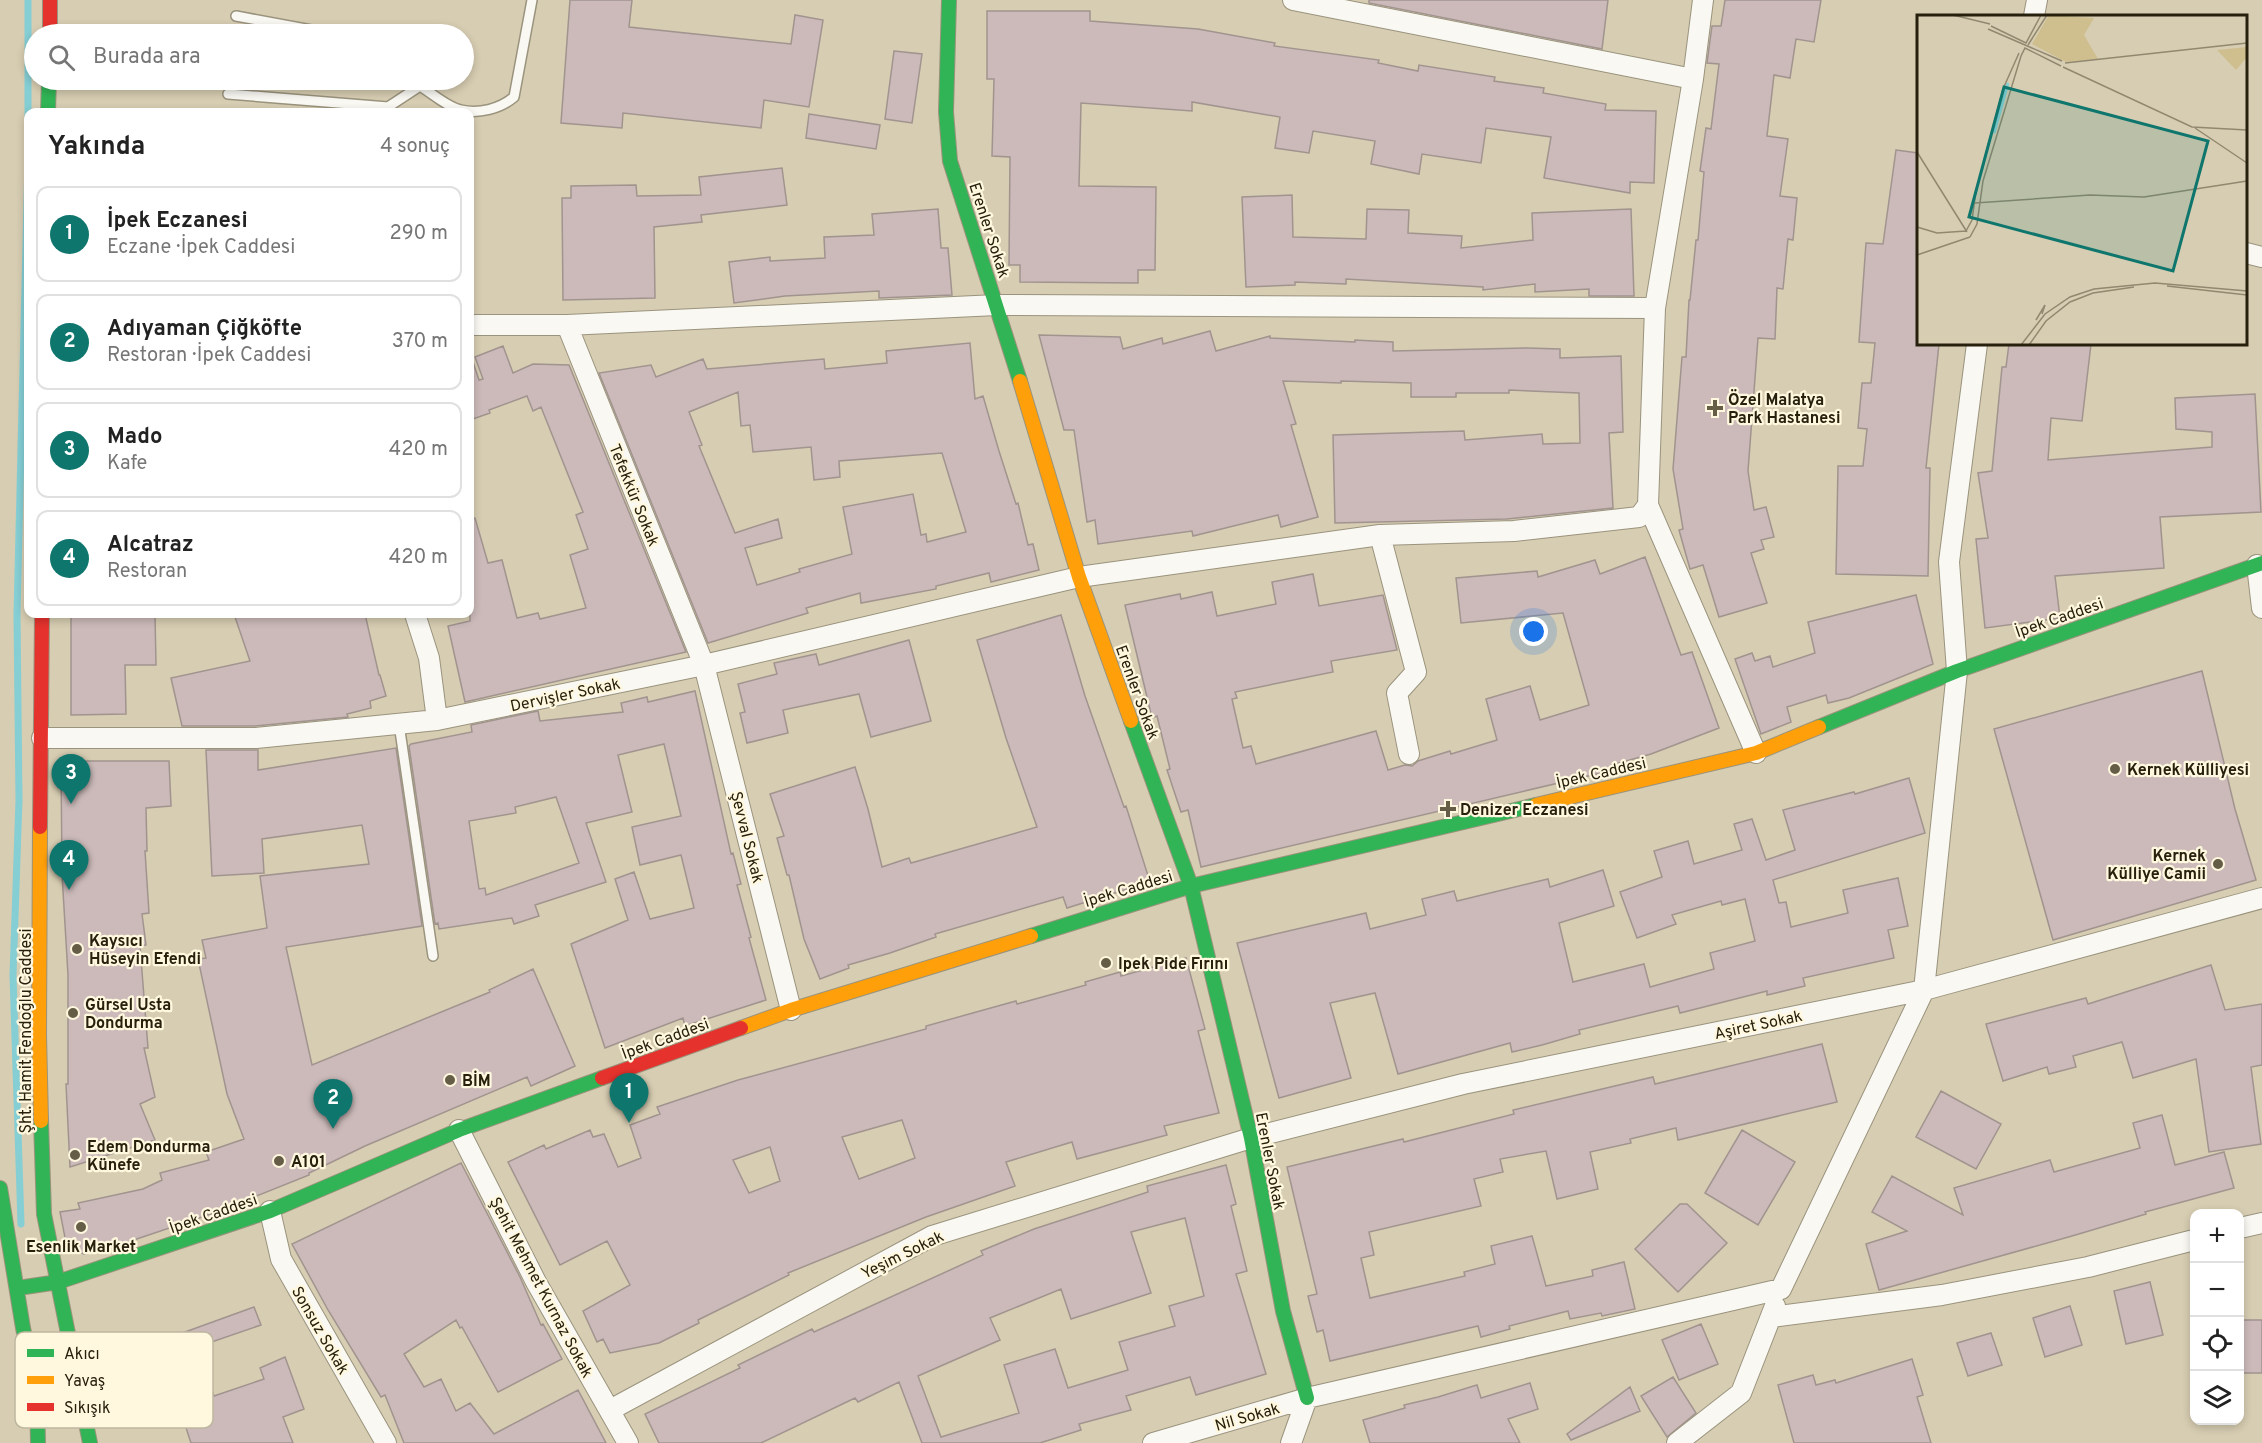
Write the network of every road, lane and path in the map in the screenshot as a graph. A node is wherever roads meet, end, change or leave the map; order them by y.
1 (50, 0) edge
2 (532, 0) edge
3 (949, 0) edge
4 (1293, 0) edge
5 (1703, 0) edge
6 (2037, 0) edge
7 (2034, 15) edge
8 (236, 16) dead end
9 (50, 24) edge
10 (279, 24) edge
11 (1692, 79) junction
12 (49, 90) edge
13 (409, 90) edge
14 (429, 90) edge
15 (228, 94) dead end
16 (48, 108) edge
17 (456, 108) edge
18 (474, 111) edge
19 (2247, 253) edge
20 (2262, 257) edge
21 (997, 305) junction
22 (1655, 308) junction
23 (474, 325) edge
24 (567, 325) junction
25 (1977, 345) edge
26 (1648, 505) junction
27 (1380, 535) junction
28 (2260, 564) edge
29 (1079, 578) junction
30 (2262, 608) edge
31 (42, 618) edge
32 (416, 618) edge
33 (704, 665) junction
34 (1957, 671) junction
35 (437, 720) junction
36 (399, 724) junction
37 (42, 738) junction
38 (1756, 753) junction
39 (1409, 754) dead end
40 (1191, 886) junction
41 (2262, 898) edge
42 (433, 956) dead end
43 (1924, 990) junction
44 (791, 1010) junction
45 (459, 1130) junction
46 (1251, 1138) junction
47 (0, 1188) edge
48 (270, 1211) junction
49 (2262, 1223) edge
50 (2244, 1227) edge
51 (2190, 1241) edge
52 (58, 1282) junction
53 (18, 1288) junction
54 (1781, 1289) junction
55 (1770, 1317) junction
56 (26, 1332) edge
57 (68, 1332) edge
58 (1307, 1398) junction
59 (610, 1410) junction
60 (38, 1428) edge
61 (87, 1428) edge
62 (38, 1443) edge
63 (90, 1443) edge
64 (386, 1443) edge
65 (627, 1443) edge
66 (1153, 1443) edge
67 (1291, 1443) edge
68 (1677, 1443) edge

1 - 9 main road
2 - 18 lane
3 - 21 main road, Erenler Sokak
4 - 11 street
5 - 11 street
6 - 7 street
8 - 10 lane
11 - 22 street
12 - 16 main road
13 - 15 lane
14 - 17 lane
19 - 20 street
21 - 22 street
21 - 24 street
21 - 29 main road, Erenler Sokak
22 - 26 street
23 - 24 street
24 - 33 street, Tefekkür Sokak
25 - 34 street
26 - 27 street, Dervişler Sokak
26 - 38 street
27 - 29 street, Dervişler Sokak
27 - 39 street
28 - 30 street
28 - 34 main road, İpek Caddesi
29 - 33 street, Dervişler Sokak
29 - 40 main road, Erenler Sokak
31 - 37 main road, Şht. Hamit Fendoğlu Caddesi
32 - 35 street
33 - 35 street, Dervişler Sokak
33 - 44 street, Şevval Sokak
34 - 38 main road, İpek Caddesi
34 - 43 street
35 - 36 street, Dervişler Sokak
36 - 37 street, Dervişler Sokak
36 - 42 lane
37 - 52 main road, Şht. Hamit Fendoğlu Caddesi
38 - 40 main road, İpek Caddesi
40 - 44 main road, İpek Caddesi
40 - 46 main road, Erenler Sokak
41 - 43 street, Aşiret Sokak
43 - 46 street, Aşiret Sokak
43 - 54 street
44 - 45 main road, İpek Caddesi
45 - 48 main road, İpek Caddesi
45 - 59 street, Şehit Mehmet Kurnaz Sokak
46 - 58 main road, Erenler Sokak
46 - 59 street, Yeşim Sokak
47 - 53 main road
48 - 52 main road, İpek Caddesi
48 - 64 street, Sonsuz Sokak
49 - 50 street
51 - 55 street
52 - 53 main road, İpek Caddesi
52 - 57 main road, Şht. Hamit Fendoğlu Caddesi
53 - 56 main road
54 - 55 street
54 - 58 street, Nil Sokak
55 - 68 street
58 - 66 street, Nil Sokak
58 - 67 street
59 - 65 street, Şehit Mehmet Kurnaz Sokak
60 - 62 main road
61 - 63 main road, Şht. Hamit Fendoğlu Caddesi

